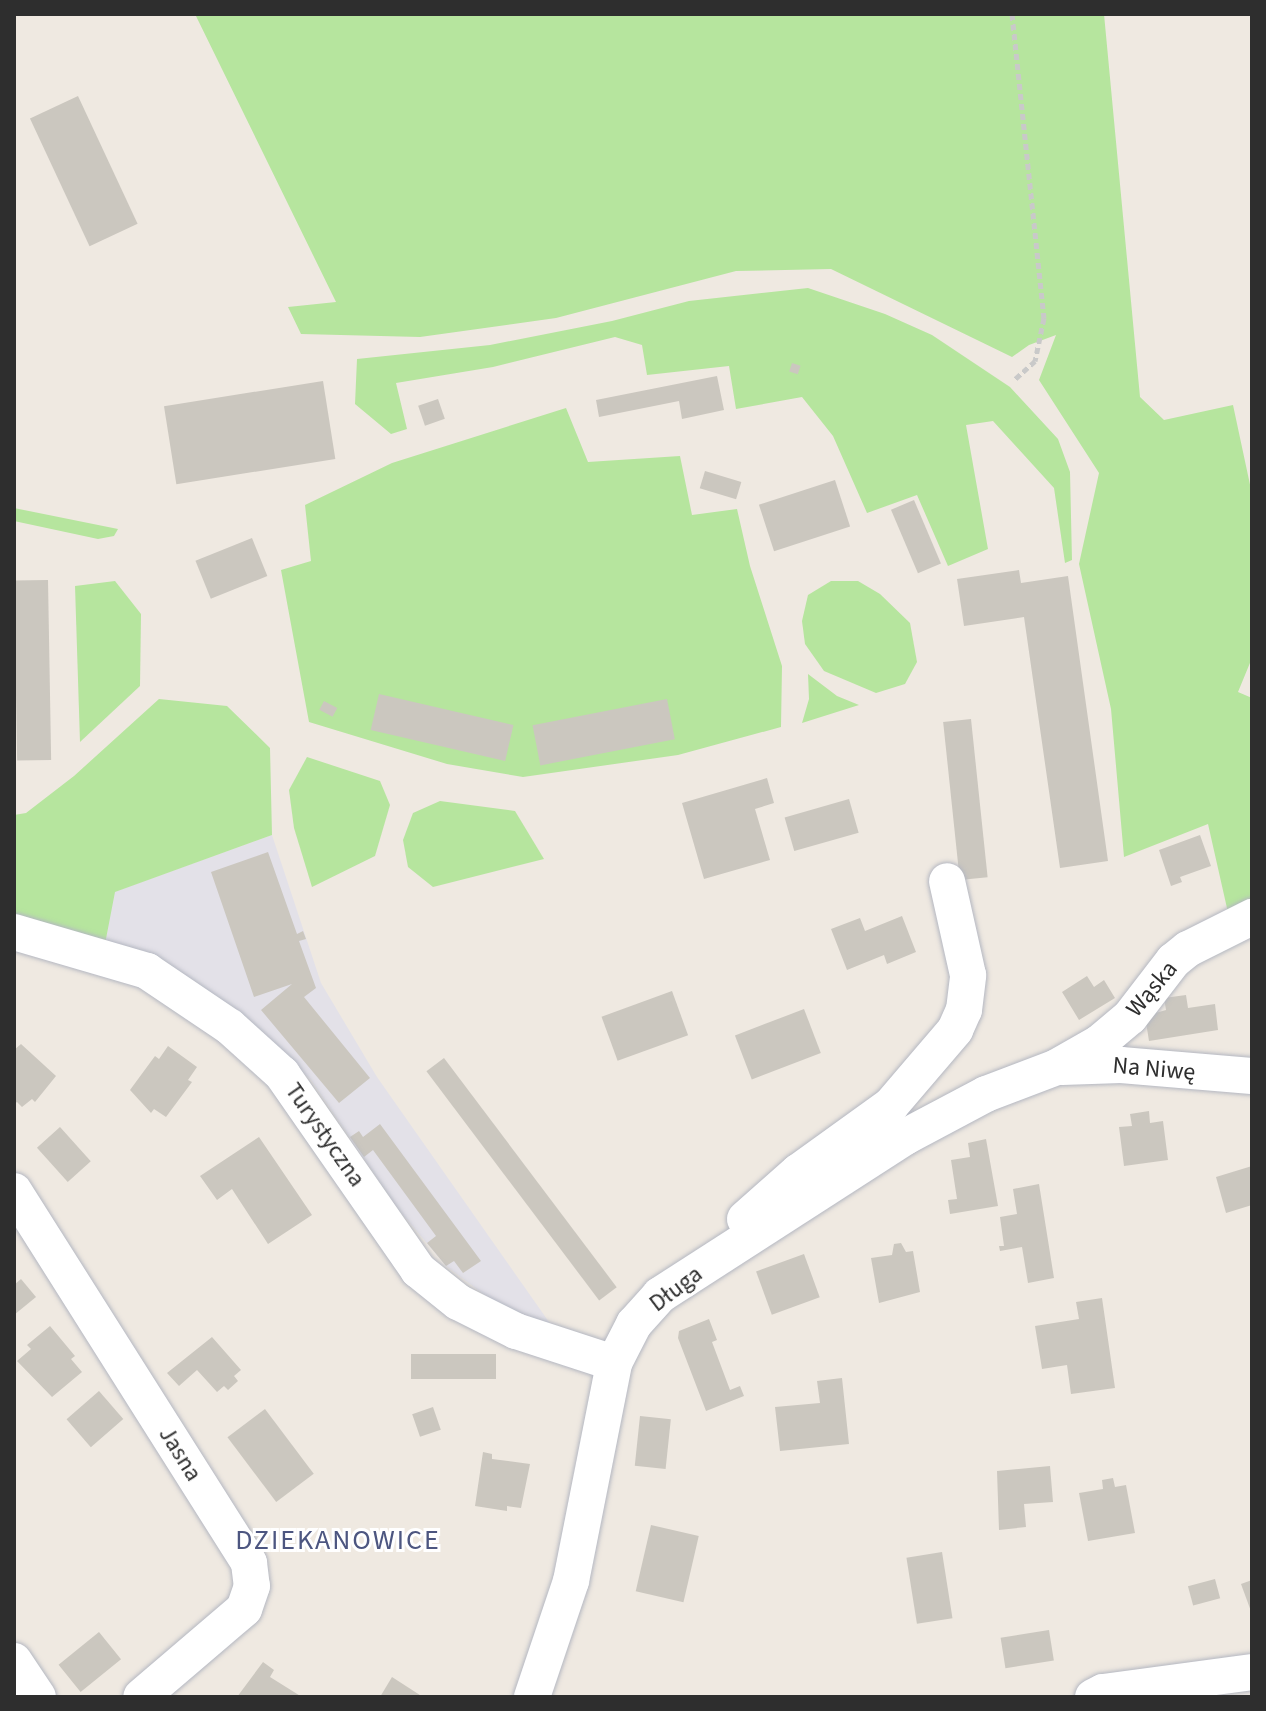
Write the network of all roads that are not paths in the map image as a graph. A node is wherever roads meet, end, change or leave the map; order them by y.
1 (947, 881) dead end
2 (1252, 917) edge
3 (14, 932) edge
4 (1057, 1067) junction
5 (1252, 1076) edge
6 (14, 1191) edge
7 (660, 1295) junction
8 (578, 1326) dead end
9 (606, 1361) junction
10 (14, 1661) edge
11 (1252, 1672) edge
12 (38, 1697) edge
13 (141, 1697) edge
14 (532, 1697) edge
15 (1093, 1697) edge

1 - 7 street
2 - 4 street, Wąska
3 - 9 street, Turystyczna
4 - 5 street, Na Niwę
4 - 7 street, Długa
6 - 13 street, Jasna
7 - 9 street, Długa
8 - 9 street
9 - 14 street, Długa
10 - 12 street
11 - 15 street

